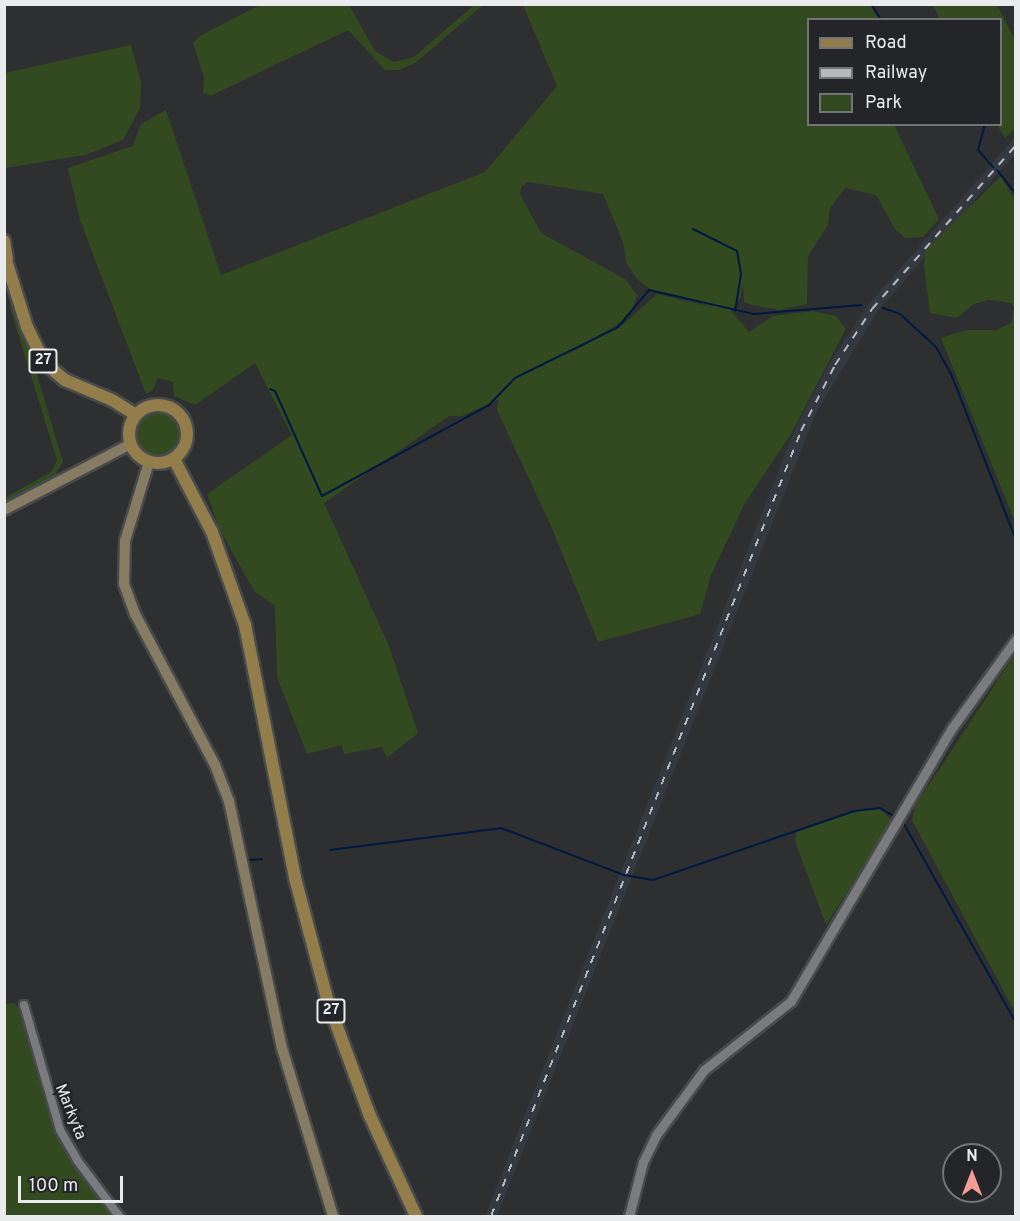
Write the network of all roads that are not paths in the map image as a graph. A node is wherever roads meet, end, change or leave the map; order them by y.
1 (4, 241) edge
2 (6, 257) edge
3 (136, 415) junction
4 (131, 444) junction
5 (174, 459) junction
6 (149, 462) junction
7 (4, 510) edge
8 (1016, 639) edge
9 (24, 1005) dead end
10 (119, 1216) edge
11 (333, 1216) edge
12 (416, 1216) edge
13 (629, 1216) edge

1 - 2 main road, 27
2 - 3 main road, 27
3 - 4 main road
3 - 5 main road
4 - 6 main road
4 - 7 main road
5 - 6 main road
5 - 12 main road, 27
6 - 11 main road
8 - 13 street
9 - 10 street, Markyta

